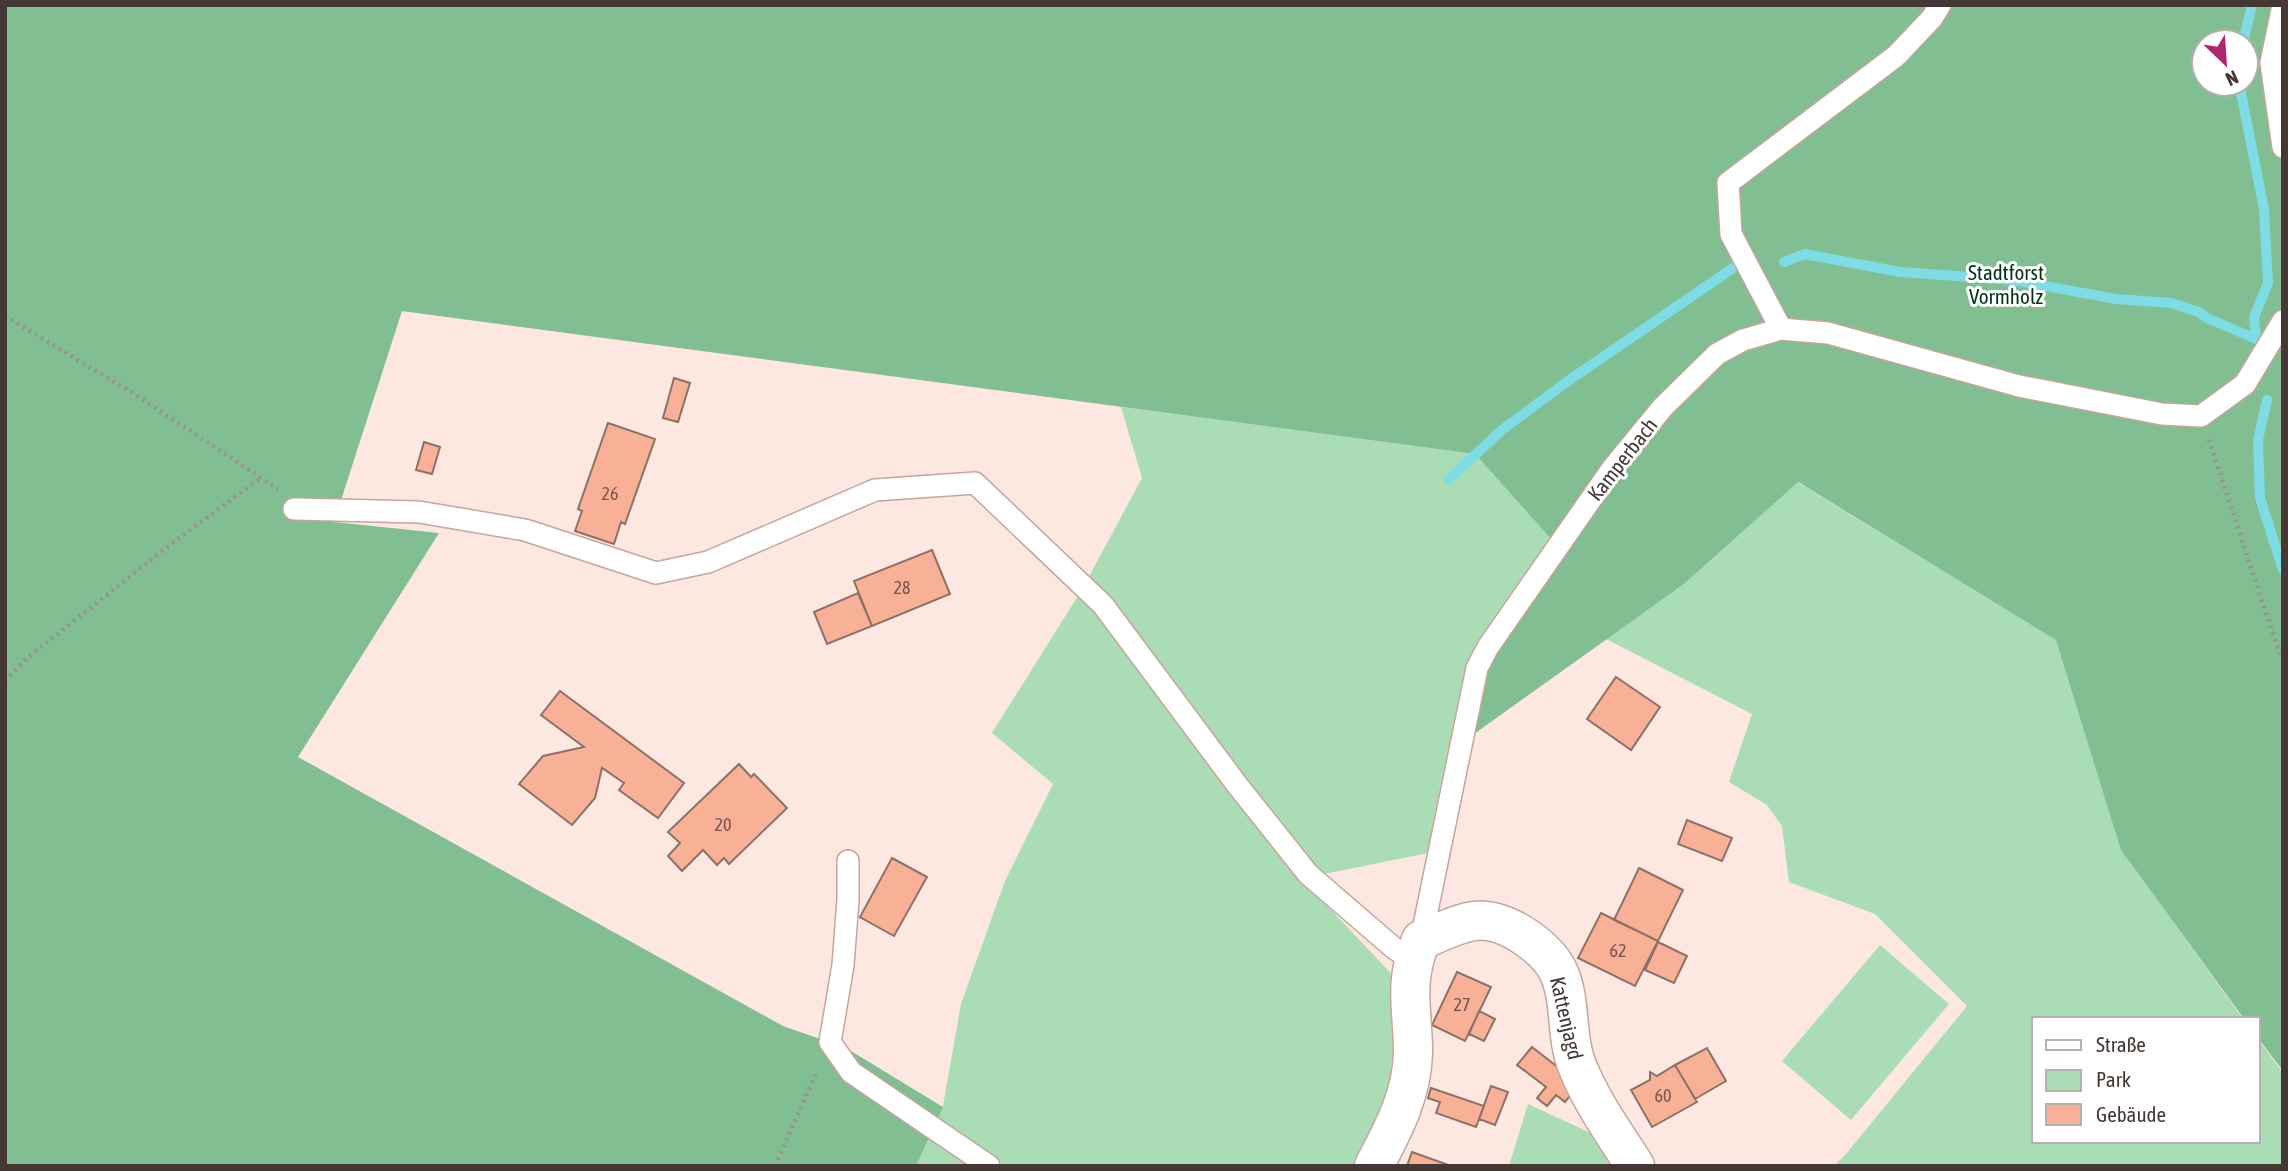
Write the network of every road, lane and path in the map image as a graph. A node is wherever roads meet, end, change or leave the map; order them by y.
1 (1940, 5) edge
2 (2283, 5) edge
3 (2283, 147) edge
4 (5, 316) edge
5 (2283, 321) edge
6 (1781, 329) junction
7 (2201, 416) junction
8 (294, 509) dead end
9 (2283, 657) edge
10 (5, 681) edge
11 (848, 861) dead end
12 (1417, 950) junction
13 (830, 1042) junction
14 (775, 1166) edge
15 (989, 1166) edge
16 (1374, 1166) edge
17 (1635, 1166) edge

1 - 6 lane
2 - 3 lane
4 - 10 path
5 - 7 lane
6 - 7 lane, Kamperbach
6 - 12 lane, Kamperbach
7 - 9 path
8 - 12 lane
11 - 13 lane
12 - 16 street, Kamperbach
12 - 17 street, Kattenjagd
13 - 14 path
13 - 15 lane

